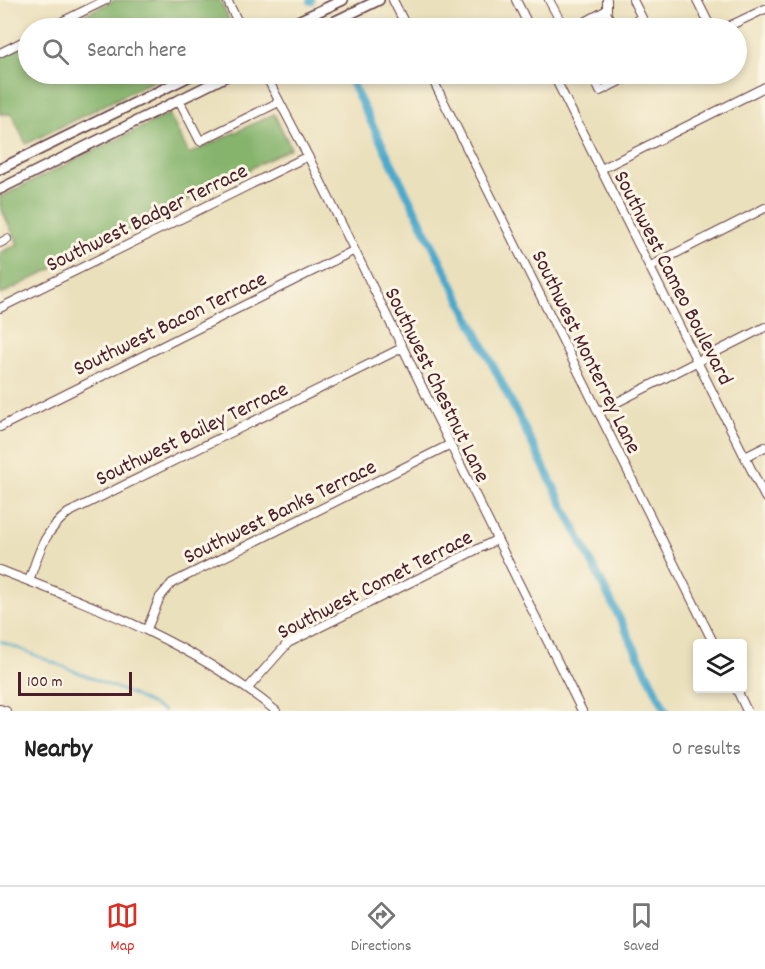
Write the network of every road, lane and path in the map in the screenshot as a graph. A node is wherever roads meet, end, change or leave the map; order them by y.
1 (106, 0) edge
2 (227, 0) edge
3 (343, 0) edge
4 (379, 0) edge
5 (393, 0) edge
6 (516, 0) edge
7 (549, 0) edge
8 (608, 0) edge
9 (633, 0) edge
10 (697, 0) edge
11 (765, 9) edge
12 (605, 11) junction
13 (69, 18) edge
14 (236, 18) edge
15 (304, 18) edge
16 (342, 18) edge
17 (402, 18) edge
18 (525, 18) edge
19 (559, 18) edge
20 (592, 18) edge
21 (610, 18) edge
22 (642, 18) edge
23 (706, 18) edge
24 (746, 18) edge
25 (18, 44) edge
26 (0, 53) edge
27 (174, 84) edge
28 (211, 84) edge
29 (269, 84) edge
30 (435, 84) edge
31 (558, 84) edge
32 (596, 84) edge
33 (614, 84) edge
34 (765, 87) edge
35 (179, 100) junction
36 (279, 102) junction
37 (308, 156) junction
38 (0, 169) edge
39 (601, 169) junction
40 (0, 189) edge
41 (765, 208) edge
42 (353, 251) junction
43 (649, 267) junction
44 (0, 308) edge
45 (765, 327) edge
46 (402, 348) junction
47 (698, 360) junction
48 (598, 412) junction
49 (0, 427) edge
50 (449, 445) junction
51 (765, 447) edge
52 (745, 457) junction
53 (765, 497) edge
54 (496, 540) junction
55 (0, 570) edge
56 (29, 581) junction
57 (147, 629) junction
58 (712, 639) edge
59 (248, 688) junction
60 (738, 693) edge
61 (0, 709) edge
62 (6, 711) edge
63 (276, 711) edge
64 (582, 711) edge
65 (747, 711) edge

1 - 13 street
2 - 14 street
3 - 15 main road
4 - 16 main road
5 - 17 street
6 - 18 street
7 - 19 street
8 - 12 street
9 - 22 street
10 - 23 street
11 - 24 street
12 - 20 street
12 - 21 street
25 - 26 street
27 - 38 main road
28 - 35 main road
29 - 36 street, Southwest Chestnut Lane
30 - 48 street, Southwest Monterrey Lane
31 - 39 street, Southwest Cameo Boulevard
32 - 33 street
34 - 39 street
35 - 36 street
35 - 40 main road
36 - 37 street, Southwest Chestnut Lane
37 - 42 street, Southwest Chestnut Lane
37 - 44 street, Southwest Badger Terrace
39 - 43 street, Southwest Cameo Boulevard
41 - 43 street
42 - 46 street, Southwest Chestnut Lane
42 - 49 street, Southwest Bacon Terrace
43 - 47 street, Southwest Cameo Boulevard
45 - 47 street
46 - 50 street, Southwest Chestnut Lane
46 - 56 street, Southwest Bailey Terrace
47 - 48 street
47 - 52 street, Southwest Cameo Boulevard
48 - 58 street, Southwest Monterrey Lane
50 - 54 street, Southwest Chestnut Lane
50 - 57 street, Southwest Banks Terrace
51 - 52 street
52 - 53 street, Southwest Cameo Boulevard
54 - 59 street, Southwest Comet Terrace
54 - 64 street, Southwest Chestnut Lane
55 - 56 street
56 - 57 street
57 - 59 street
59 - 63 street
60 - 65 street
61 - 62 street

